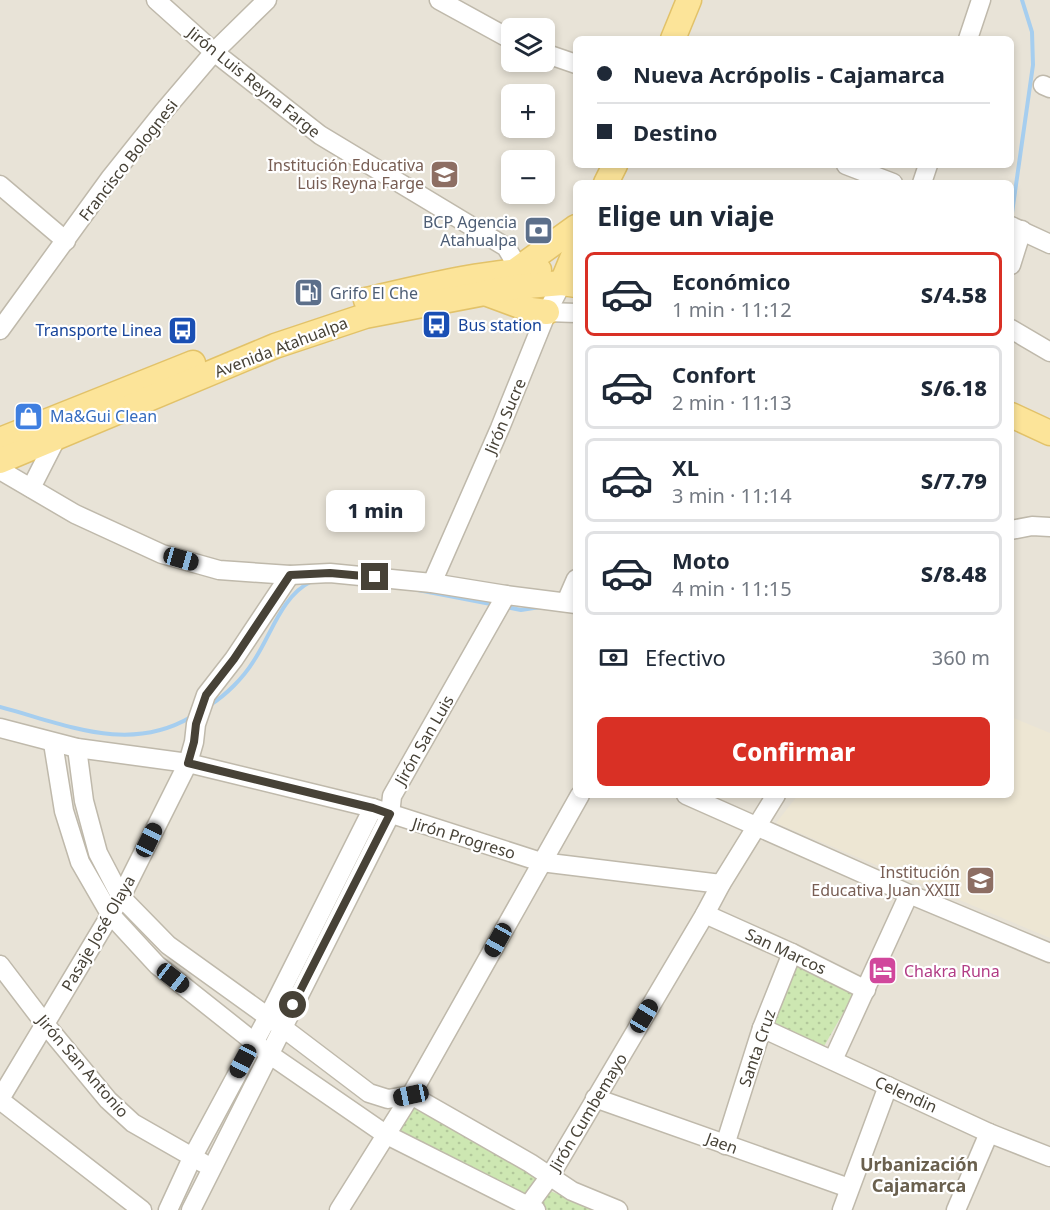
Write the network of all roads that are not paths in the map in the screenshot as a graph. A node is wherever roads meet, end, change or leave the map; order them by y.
1 (156, 0) edge
2 (267, 0) edge
3 (440, 0) edge
4 (688, 0) edge
5 (981, 0) edge
6 (455, 3) edge
7 (501, 33) edge
8 (674, 36) edge
9 (969, 36) edge
10 (214, 52) junction
11 (555, 57) edge
12 (573, 63) edge
13 (854, 168) edge
14 (885, 180) edge
15 (0, 185) edge
16 (1017, 228) edge
17 (573, 230) edge
18 (66, 241) junction
19 (1050, 244) edge
20 (1014, 246) edge
21 (572, 271) edge
22 (516, 279) junction
23 (485, 293) junction
24 (547, 312) junction
25 (573, 313) edge
26 (0, 330) edge
27 (1014, 331) edge
28 (1050, 352) edge
29 (1014, 416) edge
30 (1050, 433) edge
31 (56, 439) junction
32 (0, 440) edge
33 (0, 461) edge
34 (0, 470) edge
35 (31, 488) junction
36 (1050, 527) edge
37 (1014, 529) edge
38 (290, 575) junction
39 (432, 583) junction
40 (571, 603) edge
41 (502, 604) junction
42 (0, 728) edge
43 (53, 743) junction
44 (77, 747) junction
45 (188, 763) junction
46 (578, 798) edge
47 (697, 798) edge
48 (774, 798) edge
49 (381, 812) junction
50 (757, 826) junction
51 (541, 862) junction
52 (721, 884) junction
53 (909, 894) junction
54 (121, 897) junction
55 (111, 914) junction
56 (705, 914) junction
57 (1050, 952) edge
58 (792, 953) junction
59 (0, 965) edge
60 (866, 990) junction
61 (275, 1022) junction
62 (45, 1024) junction
63 (762, 1028) junction
64 (253, 1042) junction
65 (269, 1054) junction
66 (833, 1060) junction
67 (888, 1086) junction
68 (411, 1095) junction
69 (595, 1098) junction
70 (0, 1100) edge
71 (989, 1132) junction
72 (385, 1134) junction
73 (725, 1145) junction
74 (1050, 1157) edge
75 (192, 1158) junction
76 (213, 1168) junction
77 (550, 1176) junction
78 (849, 1188) junction
79 (529, 1209) edge
80 (142, 1210) edge
81 (168, 1210) edge
82 (191, 1210) edge
83 (339, 1210) edge
84 (618, 1210) edge
85 (842, 1210) edge
86 (956, 1210) edge

1 - 10 street, Jirón Luis Reyna Farge
2 - 10 street, Francisco Bolognesi
3 - 6 street
4 - 8 main road
5 - 9 street
6 - 7 street
10 - 18 street, Francisco Bolognesi
10 - 22 street, Jirón Luis Reyna Farge
11 - 12 street
13 - 14 street
15 - 18 street
16 - 19 street
16 - 20 street
17 - 22 main road
18 - 26 street, Francisco Bolognesi
21 - 22 main road, Avenida Atahualpa
21 - 24 street, Jirón Sucre
22 - 23 main road, Avenida Atahualpa
22 - 32 main road, Avenida Atahualpa
23 - 24 main road
23 - 31 main road, Avenida Atahualpa
24 - 25 street
24 - 39 street, Jirón Sucre
27 - 28 street
29 - 30 main road
31 - 33 main road, Avenida Atahualpa
31 - 35 street
34 - 35 street
35 - 38 street
36 - 37 street
38 - 39 street
38 - 45 street, Pasaje José Olaya
39 - 41 street
40 - 41 street
41 - 49 street, Jirón San Luis
42 - 43 street, Jirón Progreso
43 - 44 street, Jirón Progreso
43 - 55 street
44 - 45 street, Jirón Progreso
44 - 54 street
45 - 49 street, Jirón Progreso
45 - 54 street, Pasaje José Olaya
46 - 51 street
47 - 50 street
48 - 50 street, Jirón Cumbemayo
49 - 51 street, Jirón Progreso
49 - 61 street, Jirón San Luis
50 - 52 street, Jirón Cumbemayo
50 - 53 street
51 - 52 street, Jirón Progreso
51 - 68 street
52 - 56 street, Jirón Cumbemayo
53 - 57 street
53 - 60 street
54 - 55 street, Pasaje José Olaya
54 - 61 street
55 - 62 street, Pasaje José Olaya
55 - 64 street
56 - 58 street, San Marcos
56 - 69 street, Jirón Cumbemayo
58 - 60 street, San Marcos
58 - 63 street, Santa Cruz
59 - 62 street, Jirón San Antonio
60 - 66 street
61 - 64 street, Jirón San Luis
61 - 65 street, Jirón San Luis
61 - 68 street
62 - 70 street, Pasaje José Olaya
62 - 75 street, Jirón San Antonio
63 - 66 street, Celendin
63 - 73 street, Santa Cruz
64 - 65 street
64 - 75 street, Jirón San Luis
65 - 72 street
65 - 76 street, Jirón San Luis
66 - 67 street, Celendin
67 - 71 street, Celendin
67 - 78 street
68 - 72 street
68 - 77 street
69 - 73 street, Jaen
69 - 77 street, Jirón Cumbemayo
70 - 80 street
71 - 74 street, Celendin
71 - 86 street
72 - 79 street
72 - 83 street
73 - 78 street, Jaen
75 - 76 street, Jirón San Antonio
75 - 81 street, Jirón San Luis
76 - 82 street, Jirón San Luis
77 - 79 street, Jirón Cumbemayo
77 - 84 street
78 - 85 street

